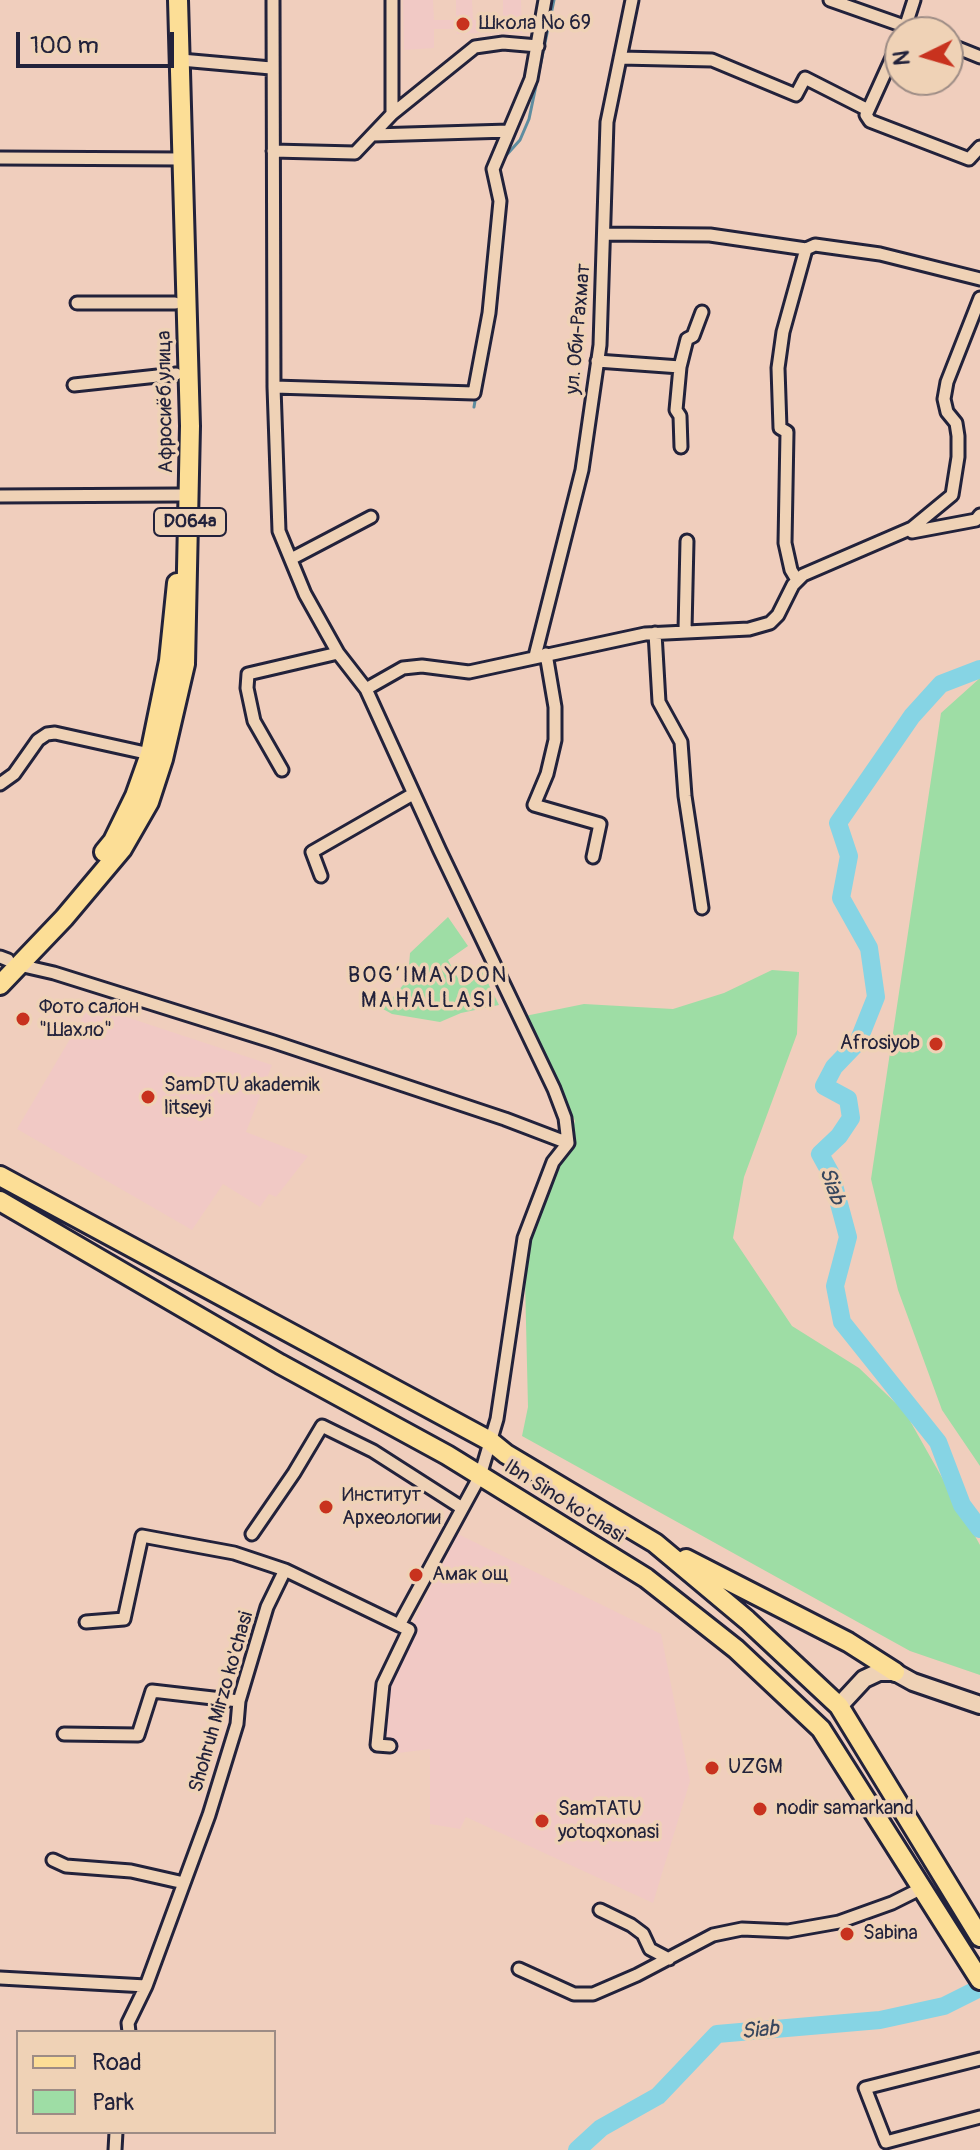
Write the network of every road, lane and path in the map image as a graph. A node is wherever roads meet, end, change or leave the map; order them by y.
1 (166, 0) edge
2 (178, 0) edge
3 (273, 0) edge
4 (392, 0) edge
5 (545, 0) edge
6 (632, 0) edge
7 (830, 0) edge
8 (884, 21) edge
9 (538, 46) junction
10 (620, 58) junction
11 (181, 60) junction
12 (271, 68) junction
13 (884, 75) edge
14 (868, 110) junction
15 (392, 114) junction
16 (509, 131) junction
17 (373, 135) junction
18 (980, 147) edge
19 (273, 151) junction
20 (0, 158) edge
21 (177, 159) junction
22 (604, 234) junction
23 (806, 249) junction
24 (980, 279) edge
25 (980, 298) edge
26 (77, 303) dead end
27 (175, 303) junction
28 (702, 312) dead end
29 (597, 361) junction
30 (680, 367) junction
31 (176, 374) junction
32 (74, 385) dead end
33 (274, 387) junction
34 (681, 447) dead end
35 (179, 495) junction
36 (0, 496) edge
37 (980, 515) edge
38 (371, 517) dead end
39 (900, 534) junction
40 (687, 541) dead end
41 (291, 559) junction
42 (797, 580) junction
43 (685, 630) junction
44 (655, 633) junction
45 (338, 653) junction
46 (540, 655) junction
47 (366, 689) junction
48 (150, 754) junction
49 (282, 770) dead end
50 (0, 784) edge
51 (413, 794) junction
52 (593, 857) dead end
53 (321, 876) dead end
54 (702, 908) dead end
55 (7, 963) edge
56 (0, 985) edge
57 (568, 1143) junction
58 (0, 1176) edge
59 (0, 1201) edge
60 (490, 1441) junction
61 (480, 1476) junction
62 (462, 1508) junction
63 (252, 1534) dead end
64 (655, 1543) junction
65 (285, 1570) junction
66 (86, 1622) dead end
67 (399, 1625) junction
68 (895, 1672) junction
69 (239, 1701) junction
70 (980, 1705) edge
71 (839, 1706) junction
72 (821, 1729) junction
73 (64, 1734) dead end
74 (390, 1746) dead end
75 (53, 1860) dead end
76 (184, 1883) junction
77 (922, 1888) junction
78 (600, 1910) dead end
79 (980, 1937) edge
80 (669, 1959) junction
81 (519, 1969) dead end
82 (0, 1978) edge
83 (980, 1980) edge
84 (146, 1986) junction
85 (129, 2030) edge
86 (980, 2059) edge
87 (980, 2117) edge

1 - 21 main road, Афросиёб улица / D064a
2 - 11 main road, Афросиёб улица / D064a
3 - 12 street
4 - 15 street
5 - 9 street
6 - 10 street, ул. Оби-Рахмат
7 - 8 street
9 - 15 street
9 - 16 street
10 - 14 street
10 - 22 street, ул. Оби-Рахмат
11 - 12 street
11 - 21 main road, Афросиёб улица / D064a
12 - 19 street
13 - 14 street
14 - 18 street
15 - 17 street
16 - 17 street
16 - 33 street
17 - 19 street
19 - 33 street
20 - 21 street
21 - 27 main road, Афросиёб улица / D064a
21 - 55 main road, Афросиёб улица / D064a
22 - 23 street
22 - 29 street, ул. Оби-Рахмат
23 - 24 street
23 - 42 street
25 - 39 street
26 - 27 street
27 - 31 main road, Афросиёб улица / D064a
28 - 30 street
29 - 30 street
29 - 46 street, ул. Оби-Рахмат
30 - 34 street
31 - 32 street
31 - 35 main road, Афросиёб улица / D064a
33 - 41 street
35 - 36 street
35 - 48 main road, Афросиёб улица / D064a
37 - 39 street
38 - 41 street
39 - 42 street
40 - 43 street
41 - 45 street
42 - 43 street
43 - 44 street
44 - 46 street
44 - 54 street
45 - 47 street
45 - 49 street
46 - 47 street
46 - 52 street
47 - 51 street
48 - 50 street
48 - 55 main road, Афросиёб улица / D064a
51 - 53 street
51 - 57 street
55 - 56 main road, Афросиёб улица / D064a
55 - 57 street
57 - 60 street
58 - 60 main road, Ibn Sino ko'chasi
59 - 61 main road, Ibn Sino ko'chasi
60 - 61 street
60 - 64 main road, Ibn Sino ko'chasi
61 - 62 street
61 - 72 main road, Ibn Sino ko'chasi
62 - 63 street
62 - 67 street
64 - 68 main road
64 - 71 main road, Ibn Sino ko'chasi
65 - 66 street
65 - 67 street
65 - 69 street, Shohruh Mirzo ko'chasi
67 - 74 street
68 - 70 street
68 - 71 street
69 - 73 street
69 - 76 street, Shohruh Mirzo ko'chasi
71 - 72 main road
71 - 79 main road, Ibn Sino ko'chasi
72 - 77 main road, Ibn Sino ko'chasi
75 - 76 street
76 - 84 street, Shohruh Mirzo ko'chasi
77 - 80 street
77 - 83 main road, Ibn Sino ko'chasi
78 - 80 street
80 - 81 street
82 - 84 street
84 - 85 street, Shohruh Mirzo ko'chasi
86 - 87 street

